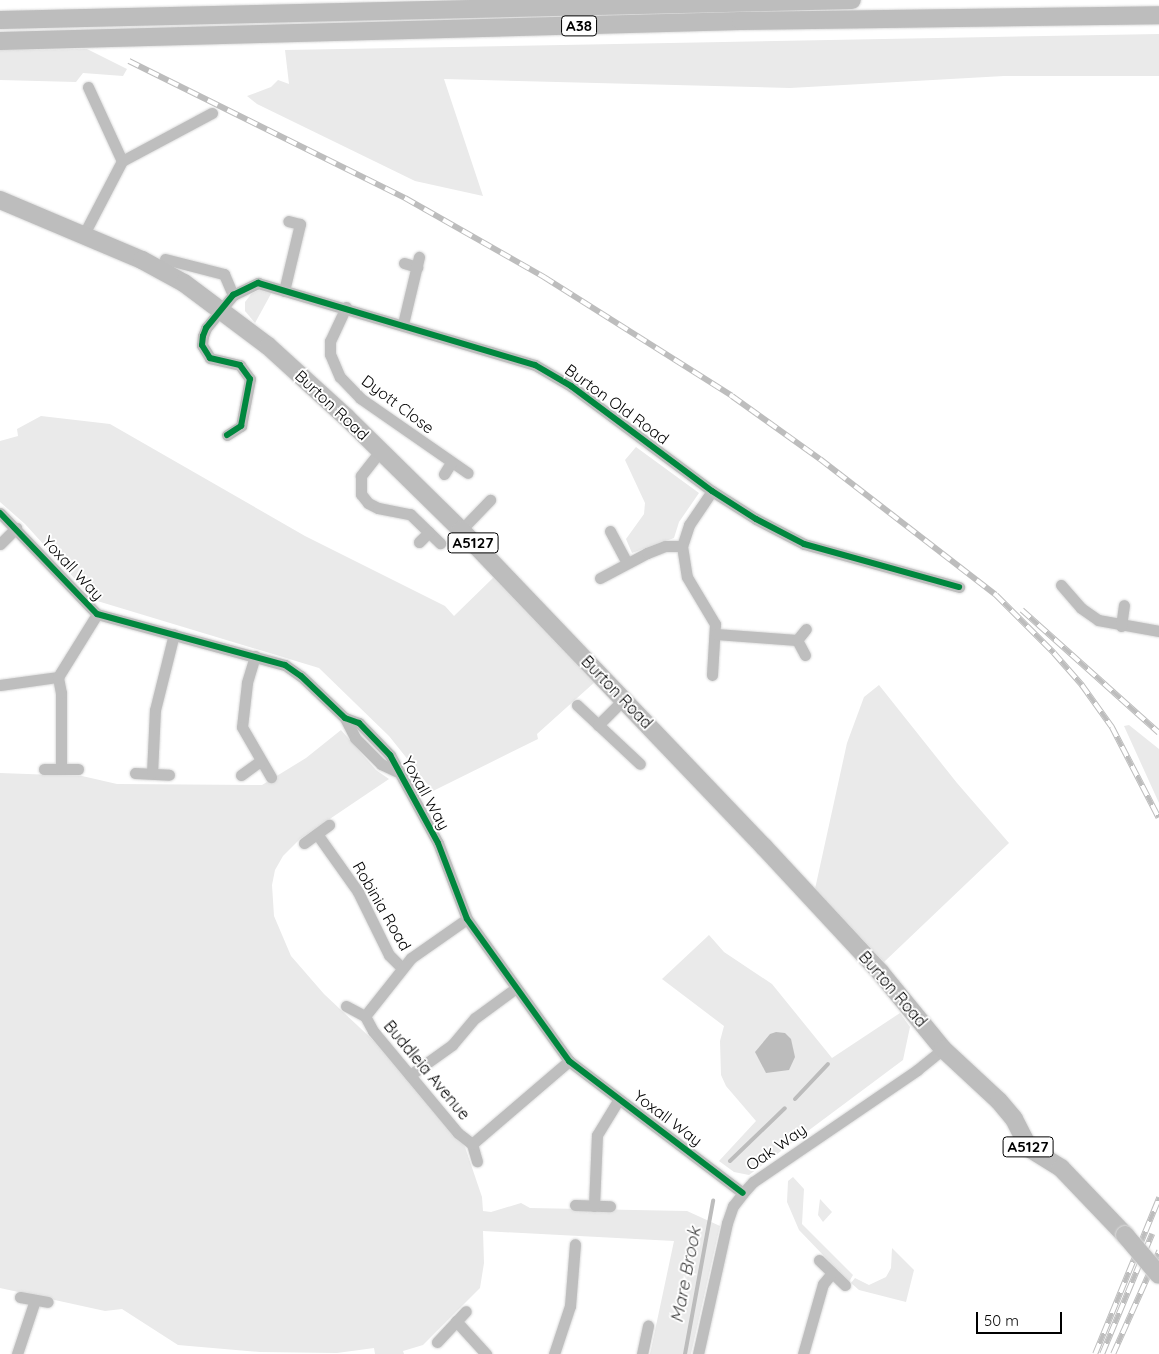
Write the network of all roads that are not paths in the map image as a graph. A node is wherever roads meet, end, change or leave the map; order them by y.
1 (589, 0) edge
2 (746, 0) edge
3 (852, 0) edge
4 (771, 3) junction
5 (524, 8) junction
6 (1159, 15) edge
7 (0, 20) edge
8 (0, 41) edge
9 (88, 87) dead end
10 (212, 113) dead end
11 (122, 161) junction
12 (0, 200) edge
13 (288, 221) dead end
14 (84, 234) junction
15 (165, 259) dead end
16 (404, 263) dead end
17 (284, 291) junction
18 (233, 295) junction
19 (346, 308) junction
20 (220, 310) junction
21 (402, 324) junction
22 (227, 435) dead end
23 (382, 450) junction
24 (452, 463) junction
25 (444, 474) dead end
26 (468, 474) dead end
27 (712, 491) junction
28 (490, 500) dead end
29 (0, 514) edge
30 (16, 528) junction
31 (461, 530) junction
32 (610, 530) dead end
33 (430, 532) junction
34 (419, 542) dead end
35 (440, 543) dead end
36 (0, 544) edge
37 (682, 546) junction
38 (626, 561) junction
39 (600, 578) dead end
40 (1061, 585) dead end
41 (959, 587) dead end
42 (1124, 605) dead end
43 (98, 614) junction
44 (1121, 626) junction
45 (806, 629) dead end
46 (1159, 631) edge
47 (174, 634) junction
48 (716, 634) junction
49 (797, 640) junction
50 (805, 655) dead end
51 (255, 656) junction
52 (712, 675) dead end
53 (58, 678) junction
54 (0, 685) edge
55 (624, 699) junction
56 (577, 705) dead end
57 (598, 724) junction
58 (639, 758) dead end
59 (260, 761) junction
60 (44, 769) dead end
61 (61, 769) junction
62 (78, 769) dead end
63 (135, 773) dead end
64 (152, 773) junction
65 (169, 775) dead end
66 (241, 775) dead end
67 (271, 777) dead end
68 (329, 825) dead end
69 (317, 834) junction
70 (304, 843) dead end
71 (467, 919) junction
72 (402, 968) junction
73 (516, 988) junction
74 (346, 1006) dead end
75 (365, 1016) junction
76 (943, 1049) junction
77 (569, 1061) junction
78 (410, 1075) junction
79 (619, 1099) junction
80 (472, 1144) junction
81 (477, 1161) dead end
82 (743, 1193) junction
83 (576, 1205) dead end
84 (594, 1206) junction
85 (610, 1206) dead end
86 (575, 1244) dead end
87 (819, 1260) dead end
88 (832, 1273) junction
89 (1159, 1275) edge
90 (845, 1285) dead end
91 (20, 1297) dead end
92 (35, 1300) junction
93 (48, 1302) dead end
94 (466, 1311) dead end
95 (456, 1321) junction
96 (648, 1326) dead end
97 (437, 1342) dead end
98 (17, 1354) edge
99 (486, 1354) edge
100 (554, 1354) edge
101 (642, 1354) edge
102 (698, 1354) edge
103 (803, 1354) edge

1 - 5 highway
2 - 4 highway
3 - 4 highway, A38
4 - 5 highway, A38
5 - 7 highway, A38
6 - 8 highway, A38
9 - 11 street
10 - 11 street
11 - 14 street
12 - 14 highway, Burton Road / A5127
13 - 17 street
14 - 20 highway, Burton Road / A5127
15 - 18 street
16 - 21 street
17 - 18 street, Burton Old Road
17 - 19 street, Burton Old Road
18 - 20 street, Burton Old Road
19 - 21 street, Burton Old Road
19 - 24 street, Dyott Close
20 - 22 street, Burton Old Road
20 - 23 highway, Burton Road / A5127
21 - 27 street, Burton Old Road
23 - 31 highway, Burton Road / A5127
23 - 33 street
24 - 25 street
24 - 26 street, Dyott Close
27 - 37 street
27 - 41 street, Burton Old Road
28 - 31 street
29 - 30 street, Yoxall Way
30 - 36 street
30 - 43 street, Yoxall Way
31 - 55 highway, Burton Road / A5127
32 - 38 street
33 - 34 street
33 - 35 street
37 - 38 street
37 - 48 street
38 - 39 street
40 - 44 street
42 - 44 street
43 - 47 street, Yoxall Way
43 - 53 street
44 - 46 street
45 - 49 street
47 - 51 street, Yoxall Way
47 - 64 street
48 - 49 street
48 - 52 street
49 - 50 street
51 - 59 street
51 - 71 street, Yoxall Way
53 - 54 street
53 - 61 street
55 - 57 street
55 - 76 highway, Burton Road / A5127
56 - 57 street
57 - 58 street
59 - 66 street
59 - 67 street
60 - 61 street
61 - 62 street
63 - 64 street
64 - 65 street
68 - 69 street
69 - 70 street
69 - 72 street, Robinia Road
71 - 72 street
71 - 73 street, Yoxall Way
72 - 75 street
73 - 77 street, Yoxall Way
73 - 78 street
74 - 75 street, Buddleia Avenue
75 - 78 street, Buddleia Avenue
76 - 82 street, Oak Way
76 - 89 highway, Burton Road / A5127, bridge
77 - 79 street, Yoxall Way
77 - 80 street
78 - 80 street, Buddleia Avenue
79 - 82 street, Yoxall Way
79 - 84 street
80 - 81 street, Buddleia Avenue
82 - 102 street, Oak Way
83 - 84 street
84 - 85 street
86 - 100 street
87 - 88 street
88 - 90 street
88 - 103 street
91 - 92 street
92 - 93 street
92 - 98 street
94 - 95 street
95 - 97 street
95 - 99 street
96 - 101 street

